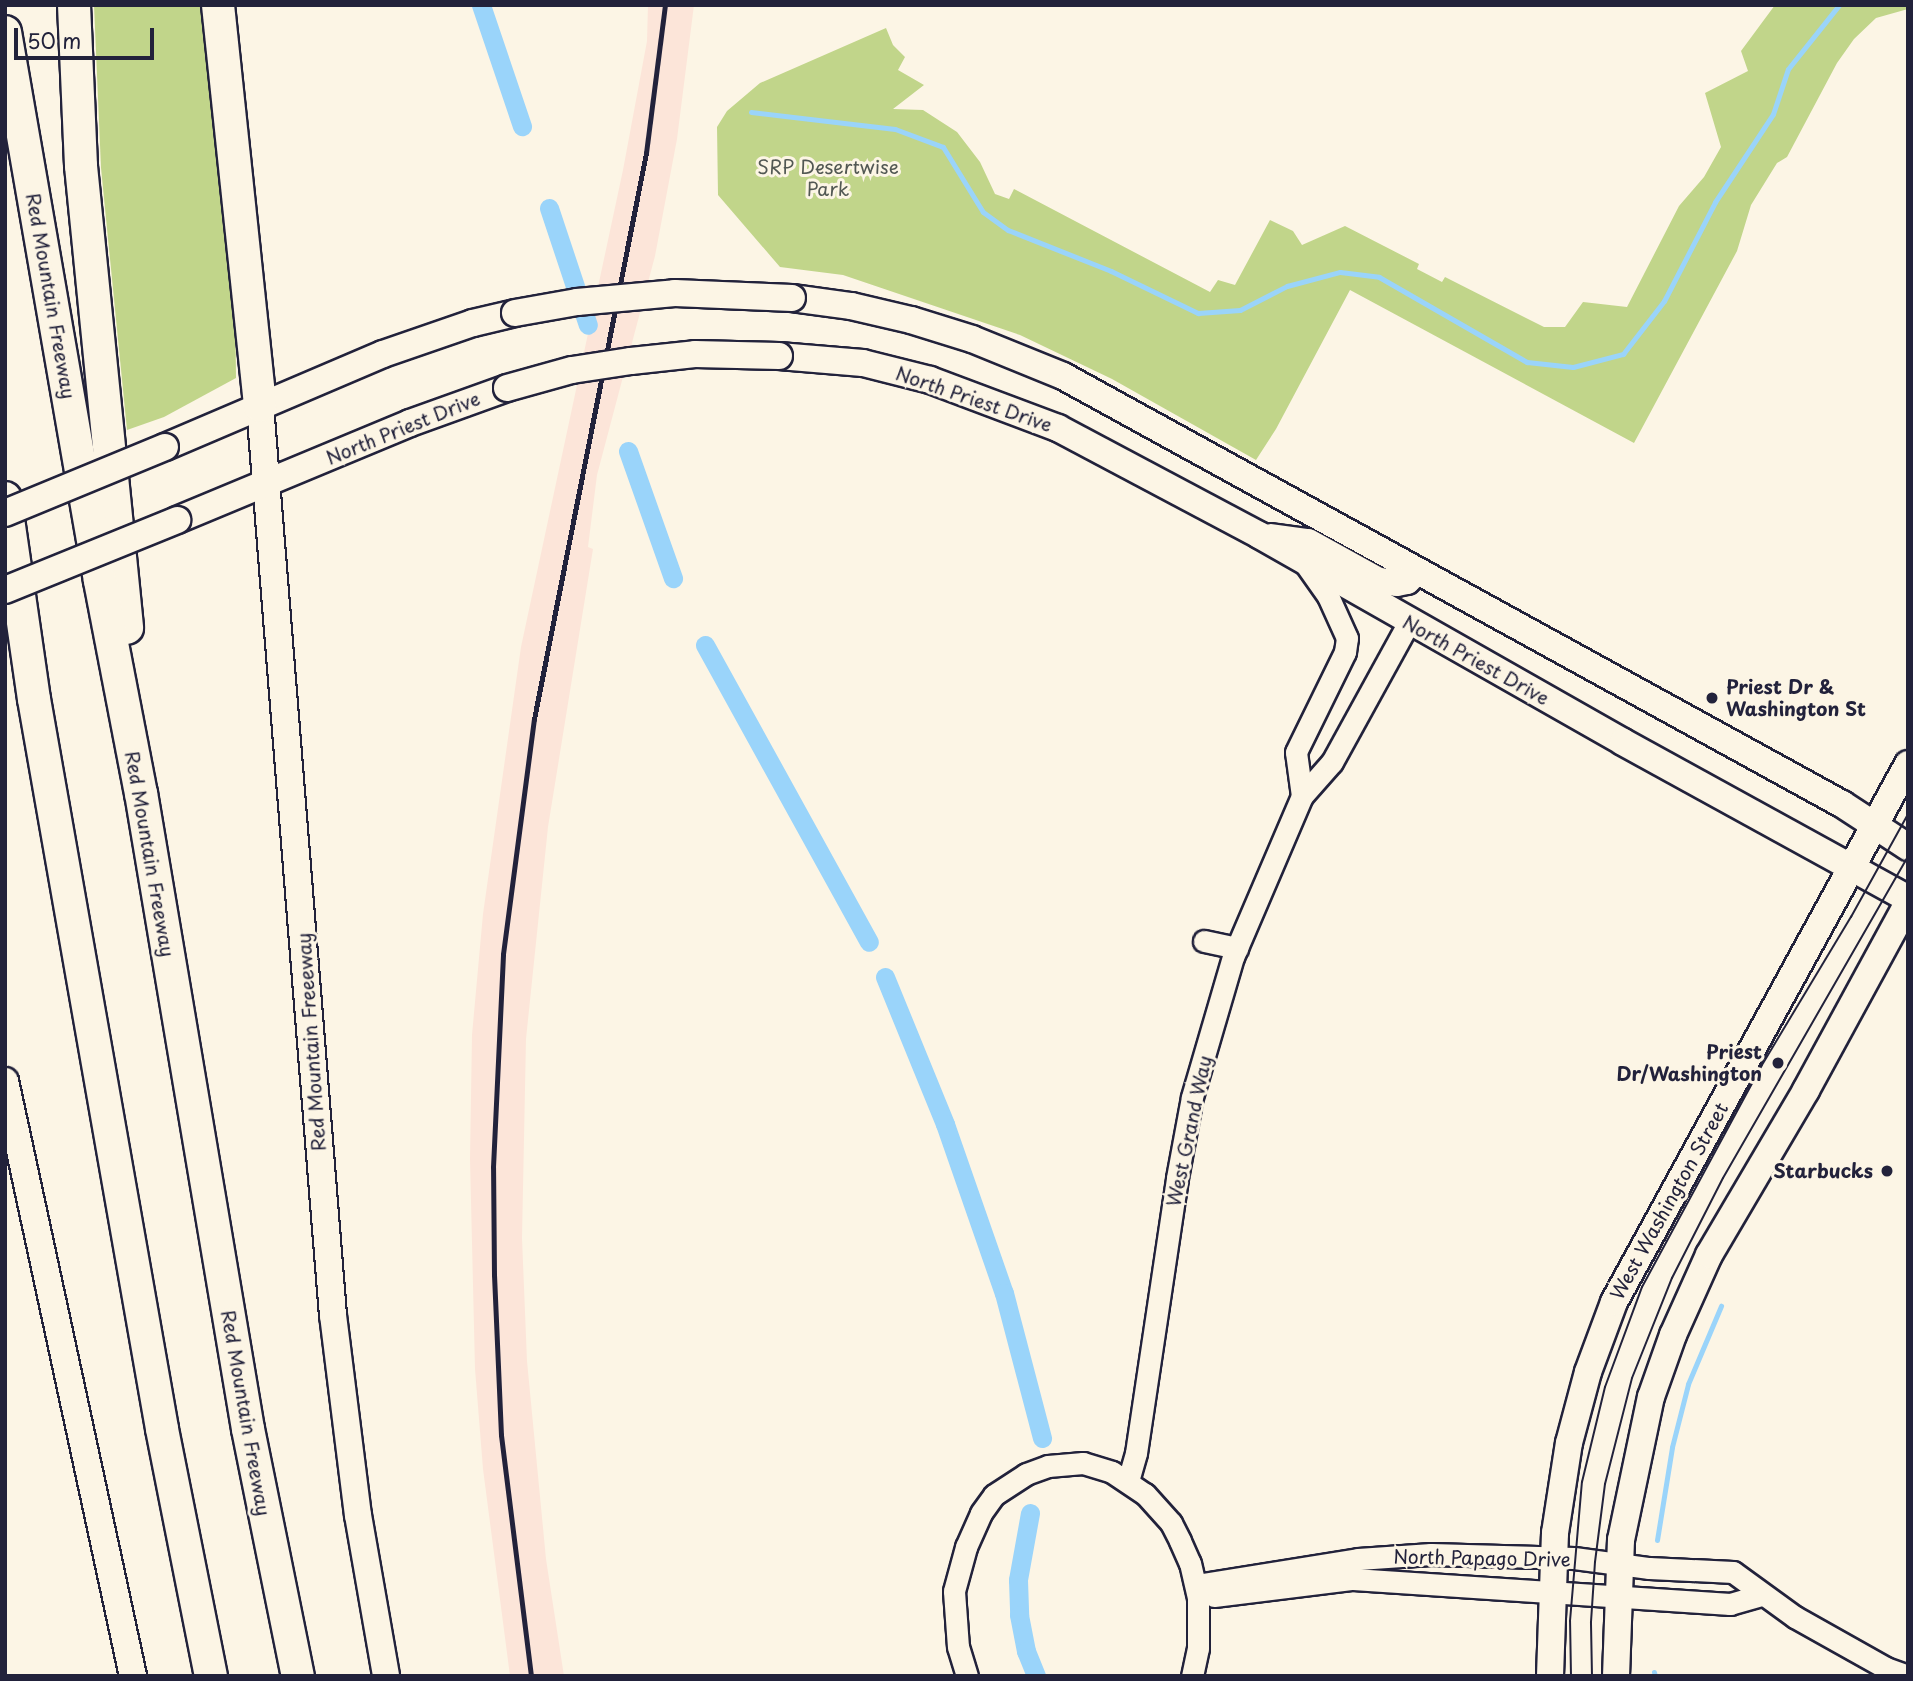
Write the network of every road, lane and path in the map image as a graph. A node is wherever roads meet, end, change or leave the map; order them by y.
1 (74, 5) edge
2 (218, 5) edge
3 (5, 32) edge
4 (260, 406) junction
5 (267, 483) junction
6 (5, 498) edge
7 (5, 513) edge
8 (1259, 536) junction
9 (1303, 561) junction
10 (1417, 571) junction
11 (5, 590) edge
12 (5, 603) edge
13 (1409, 622) junction
14 (34, 699) junction
15 (1908, 764) edge
16 (141, 793) junction
17 (1302, 796) junction
18 (1875, 825) junction
19 (1908, 847) edge
20 (1852, 869) junction
21 (1908, 901) edge
22 (1204, 941) dead end
23 (1237, 948) junction
24 (5, 1081) edge
25 (1128, 1481) junction
26 (1553, 1559) junction
27 (1620, 1564) junction
28 (1197, 1592) junction
29 (1553, 1592) junction
30 (1761, 1595) junction
31 (1618, 1599) junction
32 (1908, 1675) edge
33 (133, 1676) edge
34 (211, 1676) edge
35 (298, 1676) edge
36 (386, 1676) edge
37 (967, 1676) edge
38 (1192, 1676) edge
39 (1550, 1676) edge
40 (1616, 1676) edge

1 - 16 highway
2 - 4 highway
3 - 16 highway, Red Mountain Freeway
4 - 5 main road, Red Mountain Freeeway
4 - 7 main road, bridge
4 - 10 main road, bridge
5 - 8 main road, North Priest Drive, bridge
5 - 11 main road, North Priest Drive, bridge
5 - 36 main road, Red Mountain Freeeway
6 - 14 highway
8 - 9 main road, North Priest Drive
8 - 10 main road
9 - 13 main road, North Priest Drive
9 - 17 street
10 - 18 main road
12 - 14 highway
13 - 17 street, West Grand Way
13 - 20 main road, North Priest Drive
14 - 34 highway
15 - 18 main road, West Washington Street
16 - 35 highway, Red Mountain Freeway
17 - 23 street, West Grand Way
18 - 19 main road
18 - 20 main road, West Washington Street
20 - 21 main road, North Priest Drive
20 - 26 main road, West Washington Street
21 - 27 main road
22 - 23 street
23 - 25 street, West Grand Way
24 - 33 main road
25 - 28 street
25 - 37 street
26 - 27 street, North Papago Drive
26 - 28 street, North Papago Drive
26 - 29 main road, West Washington Street
27 - 30 street, North Papago Drive
27 - 31 main road
28 - 29 street, North Papago Drive
28 - 38 street
29 - 31 street, North Papago Drive
29 - 39 main road, West Washington Street
30 - 31 street, North Papago Drive
30 - 32 street, North Papago Drive
31 - 40 main road

